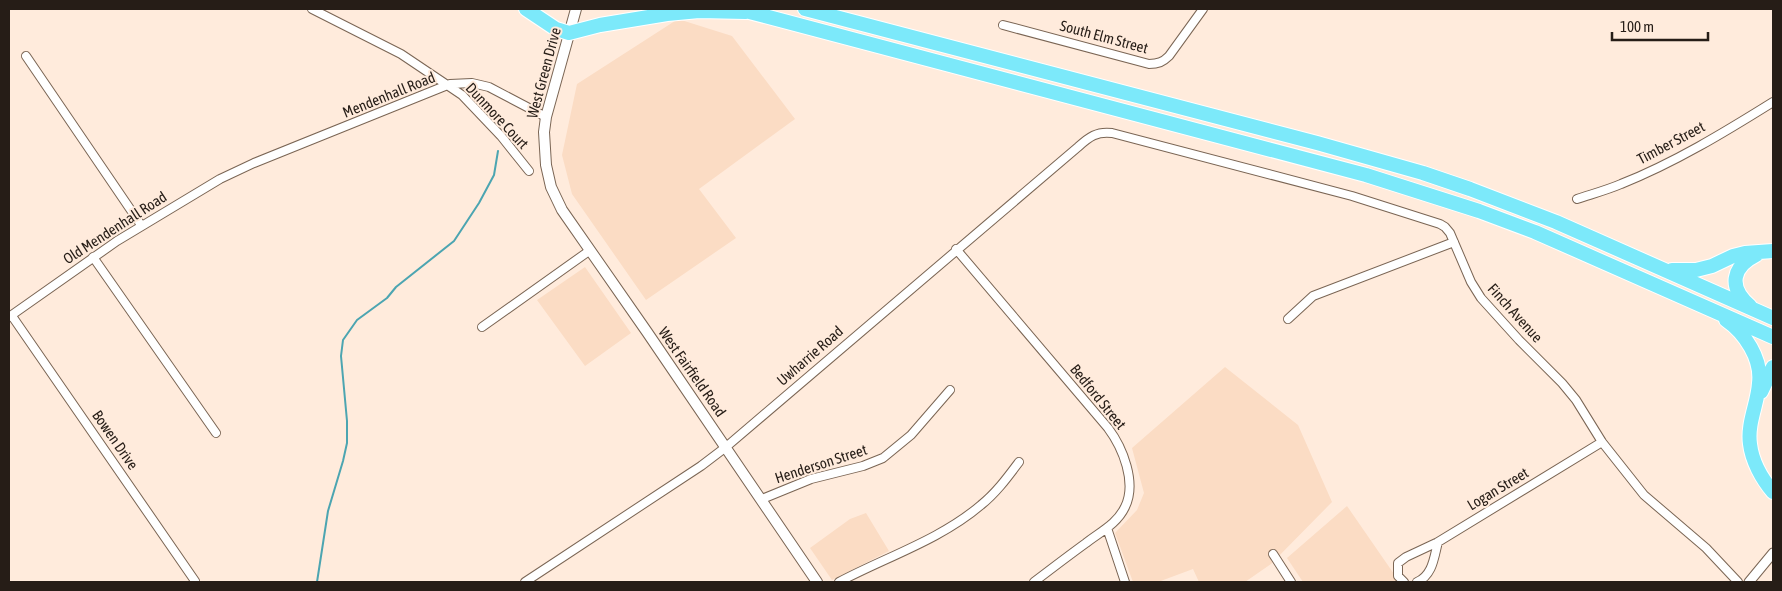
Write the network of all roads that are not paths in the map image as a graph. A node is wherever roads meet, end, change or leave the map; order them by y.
1 (312, 9) edge
2 (526, 9) edge
3 (576, 9) edge
4 (738, 9) edge
5 (805, 9) edge
6 (1203, 9) edge
7 (752, 12) junction
8 (1004, 25) dead end
9 (569, 33) junction
10 (26, 56) dead end
11 (448, 86) junction
12 (1773, 102) edge
13 (546, 117) junction
14 (1100, 132) joint
15 (242, 168) joint
16 (529, 171) dead end
17 (548, 175) joint
18 (1578, 199) dead end
19 (141, 225) junction
20 (1454, 242) junction
21 (956, 249) junction
22 (589, 251) junction
23 (1767, 252) edge
24 (93, 257) junction
25 (1665, 270) junction
26 (1707, 308) junction
27 (1754, 310) junction
28 (11, 316) edge
29 (1773, 318) edge
30 (1288, 319) dead end
31 (482, 327) dead end
32 (1773, 337) edge
33 (1773, 367) edge
34 (950, 390) dead end
35 (1755, 404) junction
36 (216, 433) dead end
37 (1602, 442) junction
38 (726, 447) junction
39 (1019, 462) dead end
40 (1772, 489) edge
41 (762, 499) junction
42 (1107, 528) junction
43 (1438, 542) junction
44 (1273, 554) dead end
45 (1772, 557) edge
46 (195, 581) dead end
47 (525, 582) edge
48 (818, 582) edge
49 (839, 582) edge
50 (1034, 582) edge
51 (1125, 582) edge
52 (1291, 582) edge
53 (1404, 582) edge
54 (1417, 582) edge
55 (1738, 582) edge
56 (1748, 582) edge

1 - 11 street, Dunmore Court
2 - 9 highway
3 - 9 main road, West Green Drive
4 - 7 highway
5 - 25 highway
6 - 8 street, South Elm Street
7 - 9 highway
7 - 26 highway
9 - 13 main road, West Green Drive
10 - 19 street
11 - 13 street, Mendenhall Road
11 - 15 street, Mendenhall Road
11 - 16 street, Dunmore Court
12 - 18 street, Timber Street
13 - 17 main road, West Green Drive
14 - 20 street, Finch Avenue
14 - 21 street, Uwharrie Road
15 - 19 street, Old Mendenhall Road
17 - 22 main road, West Fairfield Road
19 - 24 street, Old Mendenhall Road
20 - 30 street
20 - 37 street, Finch Avenue
21 - 38 street, Uwharrie Road
21 - 42 street, Bedford Street
22 - 31 street
22 - 38 main road, West Fairfield Road
23 - 25 highway
23 - 27 highway
24 - 28 street, Old Mendenhall Road
24 - 36 street
25 - 27 highway
26 - 32 highway
26 - 35 highway
27 - 29 highway
28 - 46 street, Bowen Drive
33 - 35 highway
34 - 41 street, Henderson Street
35 - 40 highway
37 - 43 street, Logan Street
37 - 55 street, Finch Avenue
38 - 41 main road, West Fairfield Road
38 - 47 street, Uwharrie Road
39 - 49 street
41 - 48 main road, West Fairfield Road
42 - 50 street, Bedford Street
42 - 51 street
43 - 53 street, Logan Street
43 - 54 street
44 - 52 street
45 - 56 street

